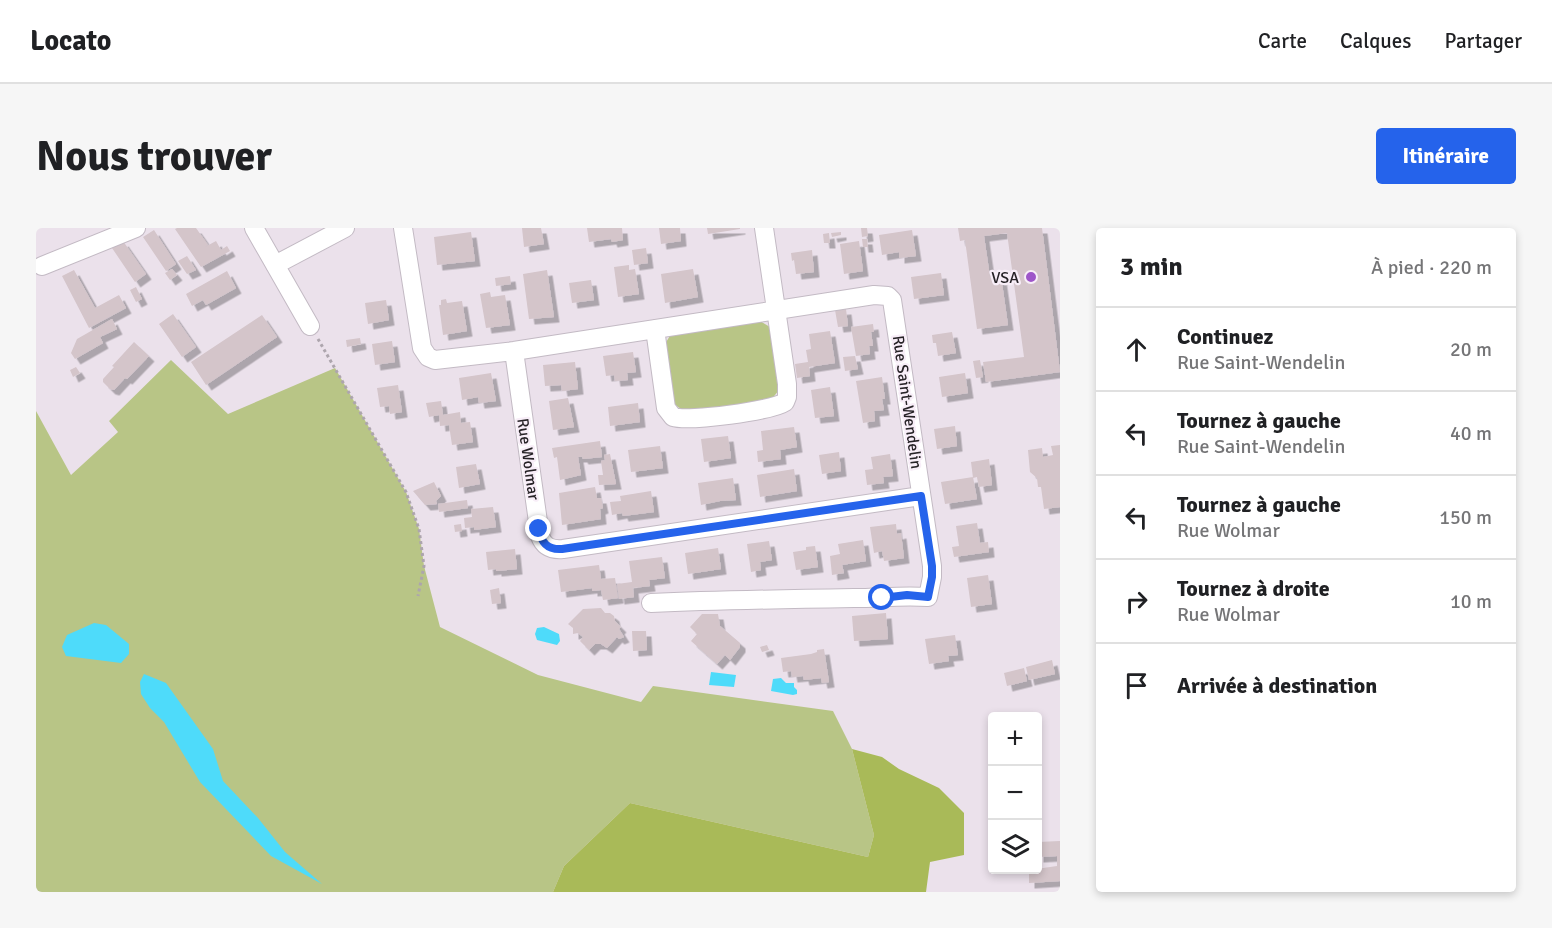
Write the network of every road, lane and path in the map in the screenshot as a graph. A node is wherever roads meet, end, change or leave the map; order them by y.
1 (136, 228) edge
2 (254, 228) edge
3 (345, 228) edge
4 (403, 228) edge
5 (764, 228) edge
6 (275, 265) junction
7 (42, 266) dead end
8 (776, 309) junction
9 (310, 326) joint
10 (655, 329) junction
11 (514, 351) junction
12 (921, 496) junction
13 (418, 596) dead end
14 (651, 603) dead end

1 - 7 street
2 - 6 street
3 - 6 street
4 - 11 street, Rue Saint-Wendelin
5 - 8 street
6 - 9 street
8 - 10 street, Rue Saint-Wendelin
8 - 10 street
8 - 12 street, Rue Saint-Wendelin
9 - 13 path
10 - 11 street, Rue Saint-Wendelin
11 - 12 street, Rue Wolmar
12 - 14 street, Rue Saint-Wendelin

